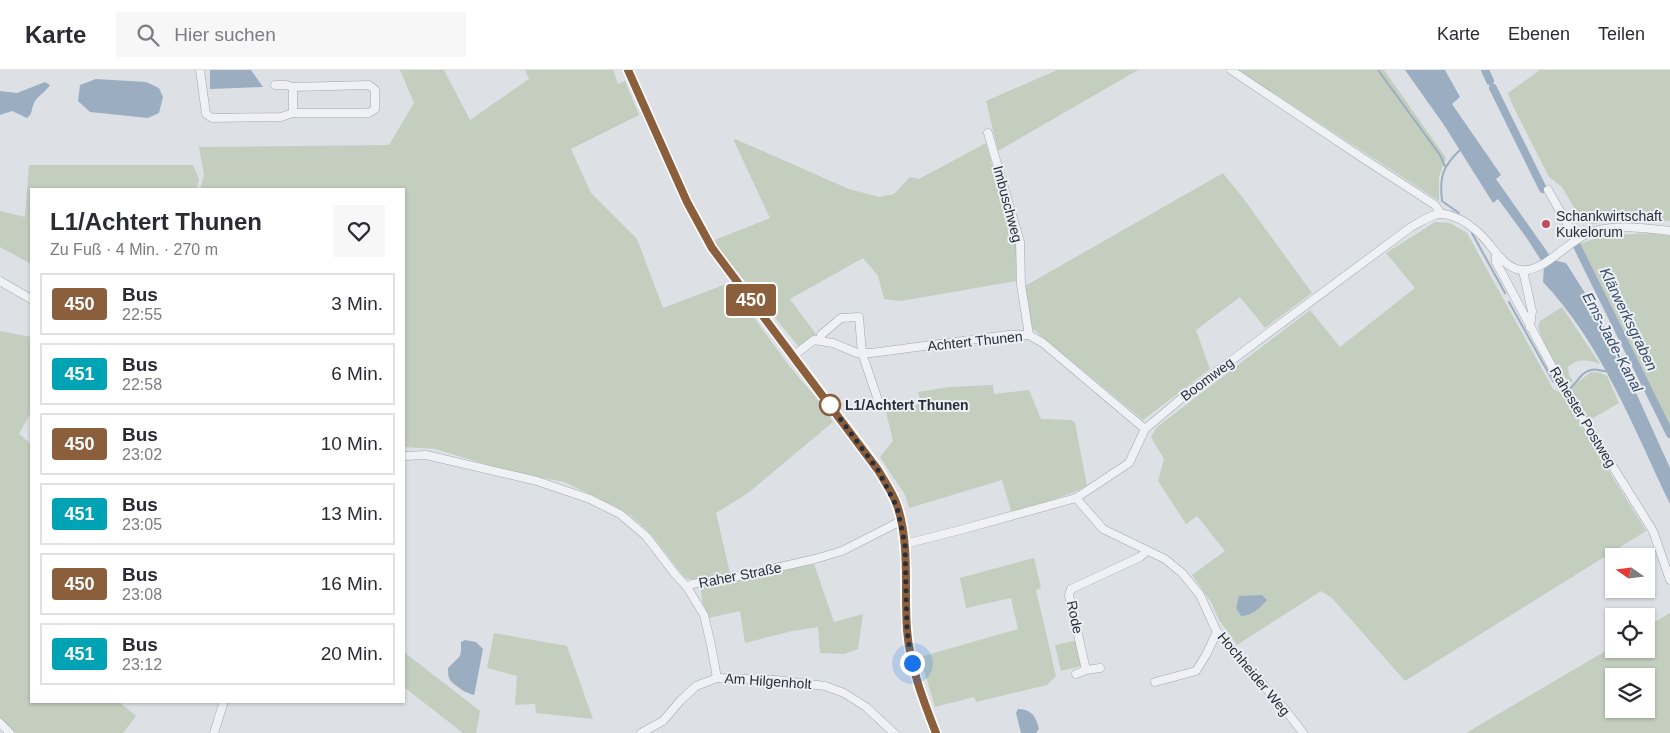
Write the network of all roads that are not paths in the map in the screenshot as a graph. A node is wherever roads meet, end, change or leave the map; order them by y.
1 (200, 70) edge
2 (628, 70) edge
3 (1231, 70) edge
4 (275, 85) dead end
5 (292, 87) junction
6 (293, 113) junction
7 (988, 133) dead end
8 (1548, 190) dead end
9 (1441, 214) junction
10 (1670, 231) edge
11 (1576, 239) junction
12 (1496, 254) junction
13 (1523, 271) junction
14 (0, 281) edge
15 (30, 298) edge
16 (1530, 326) junction
17 (1029, 335) junction
18 (820, 340) junction
19 (862, 353) junction
20 (793, 356) junction
21 (880, 406) dead end
22 (1145, 429) junction
23 (405, 456) edge
24 (1076, 498) junction
25 (901, 521) junction
26 (905, 544) junction
27 (1147, 551) junction
28 (1670, 580) edge
29 (688, 587) junction
30 (1217, 632) junction
31 (1100, 668) dead end
32 (1086, 670) junction
33 (1076, 674) dead end
34 (717, 678) junction
35 (1155, 682) dead end
36 (223, 703) edge
37 (0, 723) edge
38 (10, 733) edge
39 (214, 733) edge
40 (641, 733) edge
41 (894, 733) edge
42 (936, 733) edge
43 (1303, 733) edge

1 - 6 street
2 - 20 main road
3 - 9 street
4 - 5 street
5 - 6 street
5 - 6 street
7 - 17 street, Imbuschweg
8 - 11 street
9 - 12 street
9 - 22 street, Boomweg
10 - 11 street
11 - 13 street
12 - 13 street
12 - 16 street, Rahester Postweg
13 - 16 street
14 - 15 street
16 - 28 street, Rahester Postweg
17 - 19 street, Achtert Thunen
17 - 22 street, Achtert Thunen
18 - 19 street, Achtert Thunen
18 - 19 street
18 - 20 street
19 - 21 street
20 - 25 main road
22 - 24 street, Boomweg
23 - 29 street, Raher Straße
24 - 26 street, Boomweg
24 - 27 street, Hochheider Weg
25 - 26 main road
25 - 29 street, Raher Straße
26 - 42 main road
27 - 30 street, Hochheider Weg
27 - 32 street, Rode
29 - 34 street
30 - 35 street
30 - 43 street, Hochheider Weg
31 - 32 street
32 - 33 street
34 - 40 street
34 - 41 street, Am Hilgenholt
36 - 39 street
37 - 38 street

